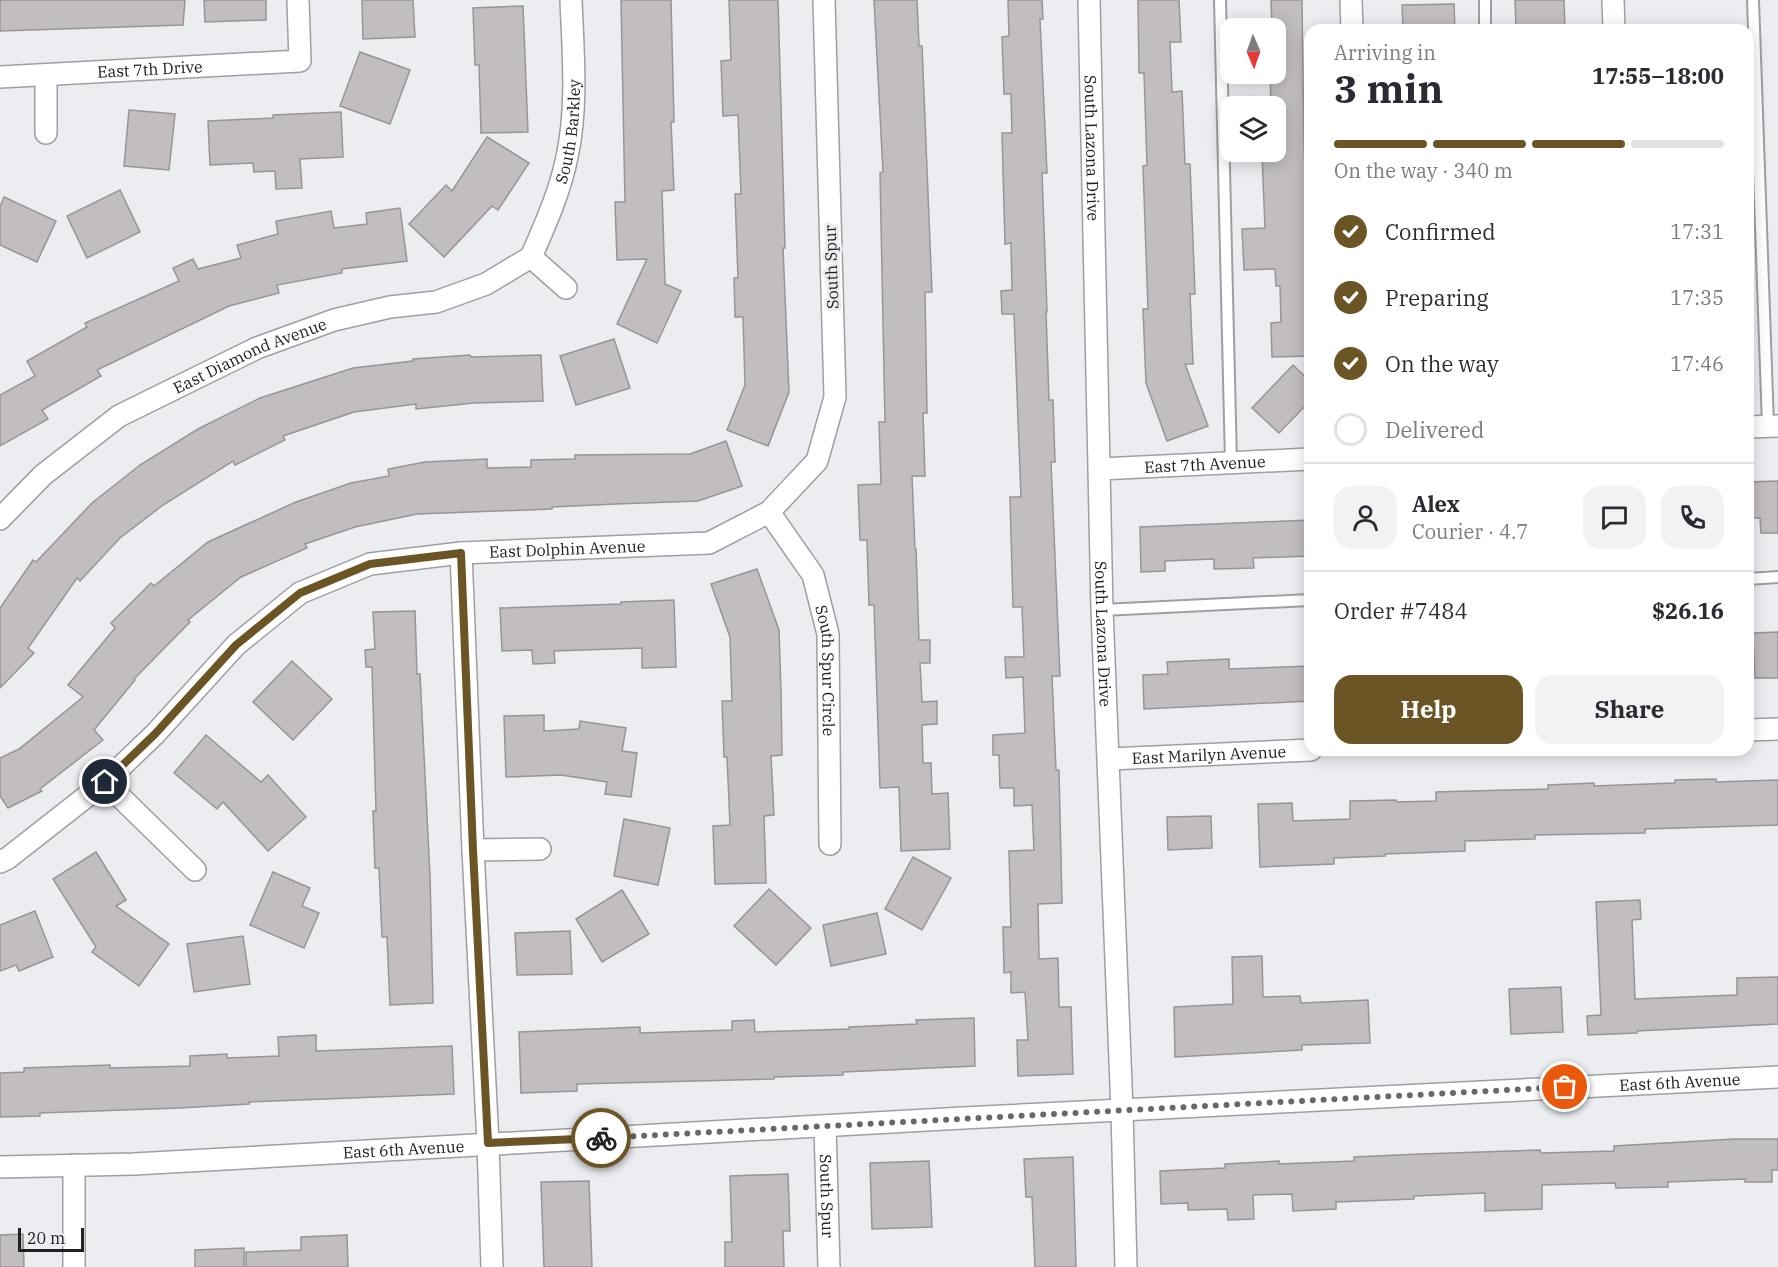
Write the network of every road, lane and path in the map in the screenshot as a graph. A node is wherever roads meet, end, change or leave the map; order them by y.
1 (298, 0) edge
2 (571, 0) edge
3 (824, 0) edge
4 (1089, 0) edge
5 (1220, 0) edge
6 (1351, 0) edge
7 (1485, 0) edge
8 (1613, 0) edge
9 (1753, 0) edge
10 (1352, 24) edge
11 (1485, 24) edge
12 (1614, 24) edge
13 (1754, 24) edge
14 (1754, 39) edge
15 (46, 76) junction
16 (0, 77) edge
17 (46, 133) dead end
18 (531, 257) junction
19 (566, 288) dead end
20 (1764, 426) edge
21 (1304, 459) edge
22 (1231, 463) junction
23 (1100, 469) junction
24 (769, 512) junction
25 (0, 519) edge
26 (461, 553) junction
27 (1778, 577) edge
28 (1754, 579) edge
29 (1304, 600) edge
30 (1102, 610) junction
31 (1778, 729) edge
32 (1754, 730) edge
33 (1304, 750) edge
34 (1108, 759) junction
35 (105, 782) junction
36 (830, 844) dead end
37 (540, 849) dead end
38 (473, 850) junction
39 (0, 862) edge
40 (195, 870) dead end
41 (1778, 1077) edge
42 (1122, 1110) junction
43 (825, 1126) junction
44 (488, 1143) junction
45 (74, 1165) junction
46 (0, 1167) edge
47 (74, 1267) edge
48 (492, 1267) edge
49 (829, 1267) edge
50 (1126, 1267) edge

1 - 15 street, East 7th Drive
2 - 18 street, South Barkley
3 - 24 street, South Spur
4 - 23 street, South Lazona Drive
5 - 22 lane
6 - 10 street
7 - 11 lane
8 - 12 street
9 - 13 lane
14 - 20 lane
15 - 16 street, East 7th Drive
15 - 17 street
18 - 19 street
18 - 25 street, East Diamond Avenue
21 - 22 street, East 7th Avenue
22 - 23 street, East 7th Avenue
23 - 30 street, South Lazona Drive
24 - 26 street, East Dolphin Avenue
24 - 36 street, South Spur Circle
26 - 35 street, East Dolphin Avenue
26 - 38 street
27 - 28 lane
29 - 30 lane
30 - 34 street, South Lazona Drive
31 - 32 street
33 - 34 street, East Marilyn Avenue
34 - 42 street, South Lazona Drive
35 - 39 street, East Dolphin Avenue
35 - 40 street
37 - 38 street
38 - 44 street
41 - 42 street, East 6th Avenue
42 - 43 street, East 6th Avenue
42 - 50 street, South Lazona Drive
43 - 44 street, East 6th Avenue
43 - 49 street, South Spur
44 - 45 street, East 6th Avenue
44 - 48 street
45 - 46 street, East 6th Avenue
45 - 47 street

